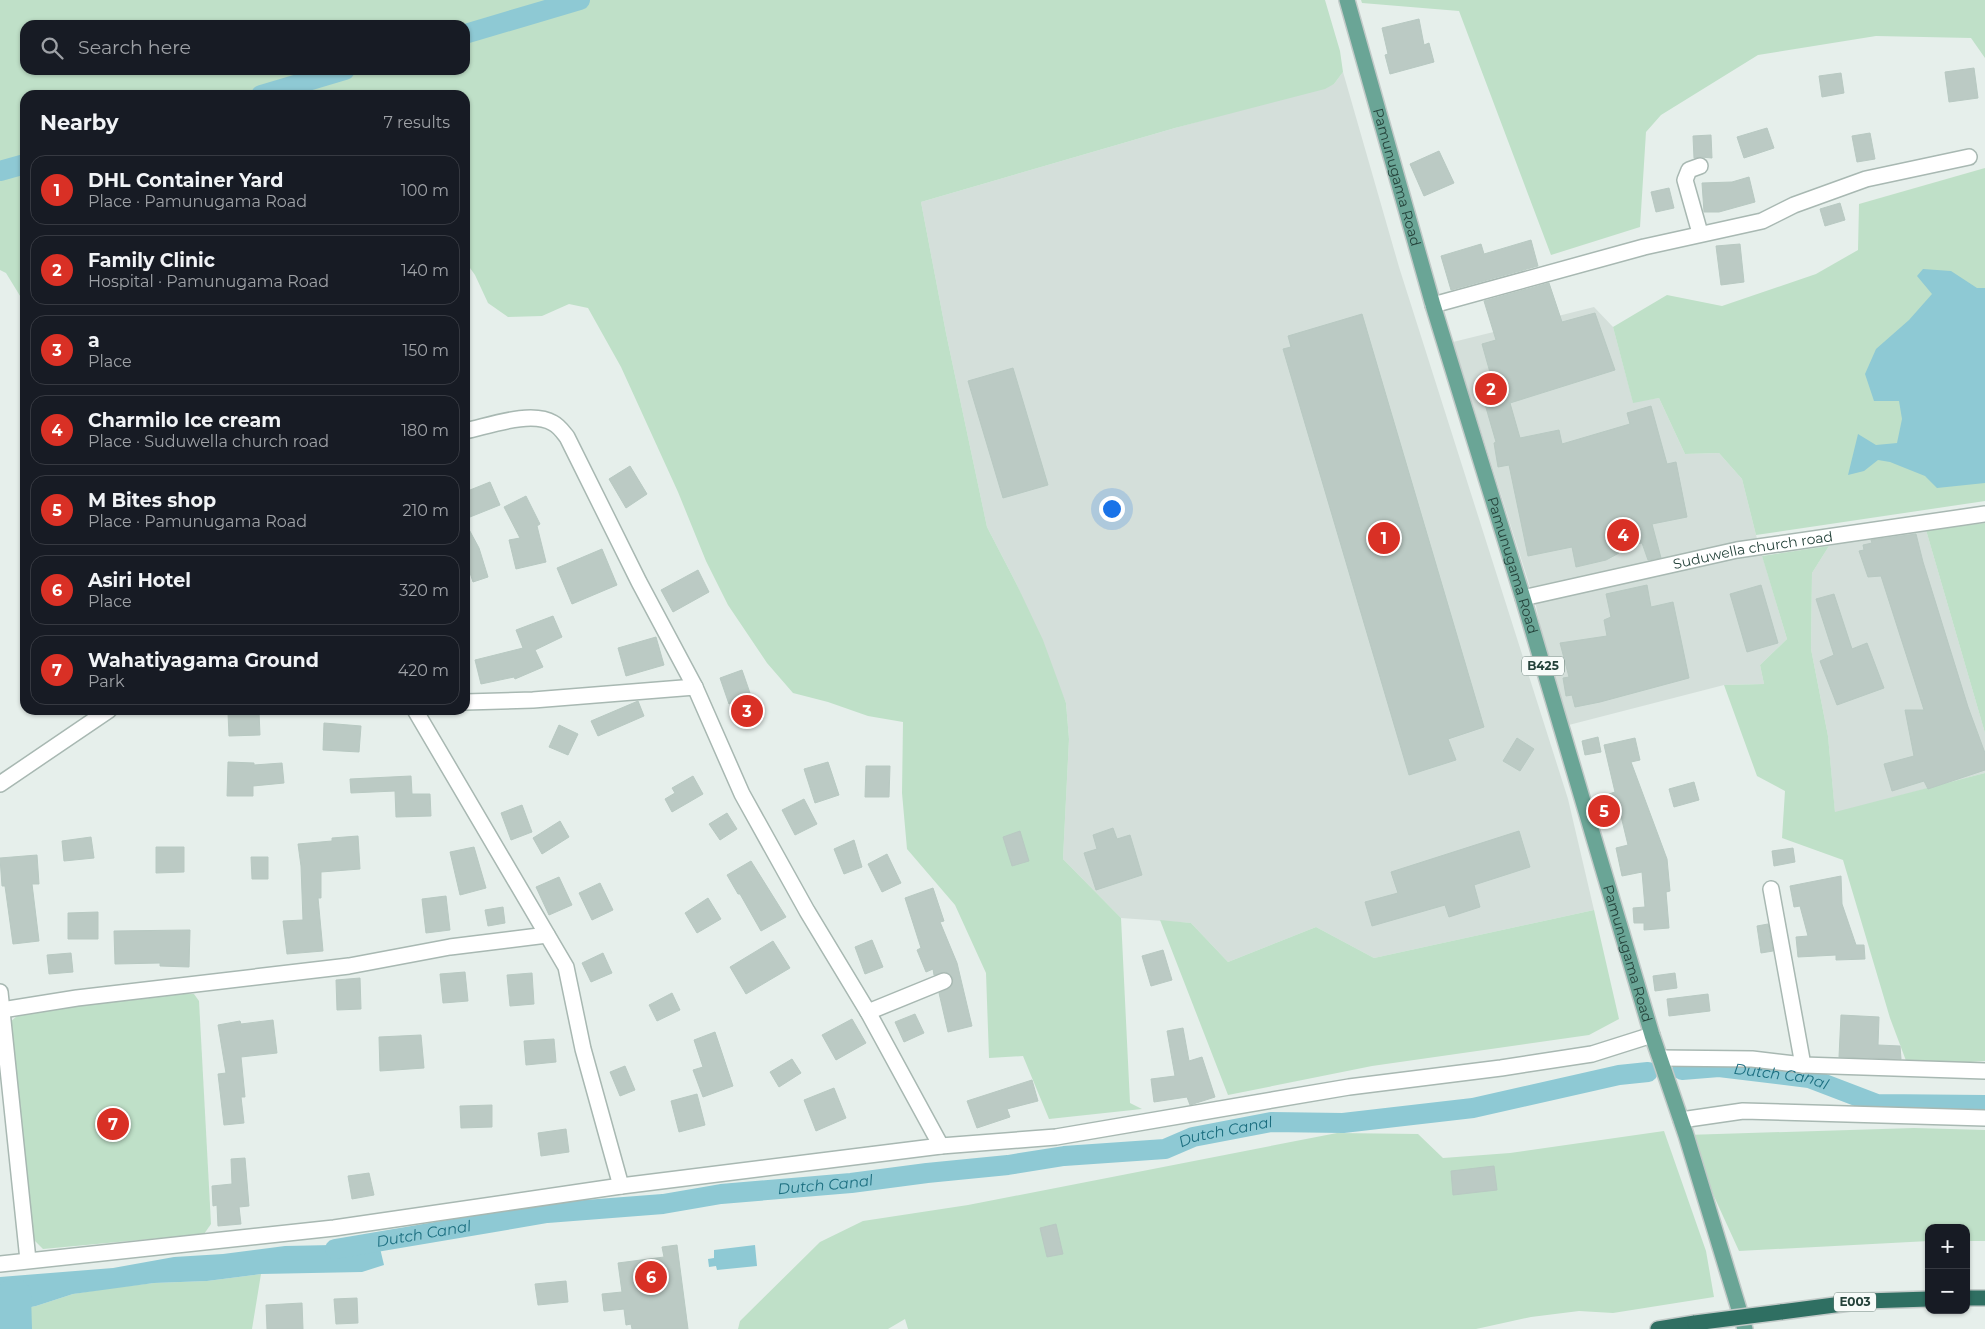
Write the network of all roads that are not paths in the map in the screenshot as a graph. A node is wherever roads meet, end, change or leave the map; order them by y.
1 (1348, 0) edge
2 (1969, 157) dead end
3 (1700, 166) dead end
4 (1700, 233) junction
5 (1433, 305) junction
6 (470, 430) edge
7 (1985, 514) edge
8 (1523, 598) junction
9 (695, 687) junction
10 (470, 702) edge
11 (102, 715) edge
12 (418, 715) edge
13 (0, 784) edge
14 (1771, 889) dead end
15 (548, 935) junction
16 (944, 980) dead end
17 (1, 1004) edge
18 (868, 1012) junction
19 (1652, 1034) junction
20 (1660, 1058) junction
21 (1804, 1065) junction
22 (1985, 1071) edge
23 (1985, 1118) edge
24 (1681, 1120) junction
25 (941, 1146) junction
26 (621, 1186) junction
27 (28, 1260) junction
28 (0, 1264) edge
29 (1925, 1298) edge
30 (1970, 1298) edge
31 (1985, 1298) edge
32 (1658, 1329) edge
33 (1745, 1329) edge

1 - 5 main road, Pamunugama Road / B425
2 - 4 street
3 - 4 street
4 - 5 street
5 - 8 main road, Pamunugama Road / B425
6 - 9 street
7 - 8 street, Suduwella church road
8 - 19 main road, Pamunugama Road / B425
9 - 10 street
9 - 18 street
11 - 13 street
12 - 15 street
14 - 21 street
15 - 17 street
15 - 26 street
16 - 18 street
17 - 27 street
18 - 25 street
19 - 20 main road, Pamunugama Road / B425
19 - 25 street
20 - 21 street
20 - 24 main road, Pamunugama Road / B425
21 - 22 street
23 - 24 street
24 - 33 main road, Pamunugama Road / B425
25 - 26 street
26 - 27 street
27 - 28 street
29 - 32 highway, E003, bridge
30 - 31 highway

